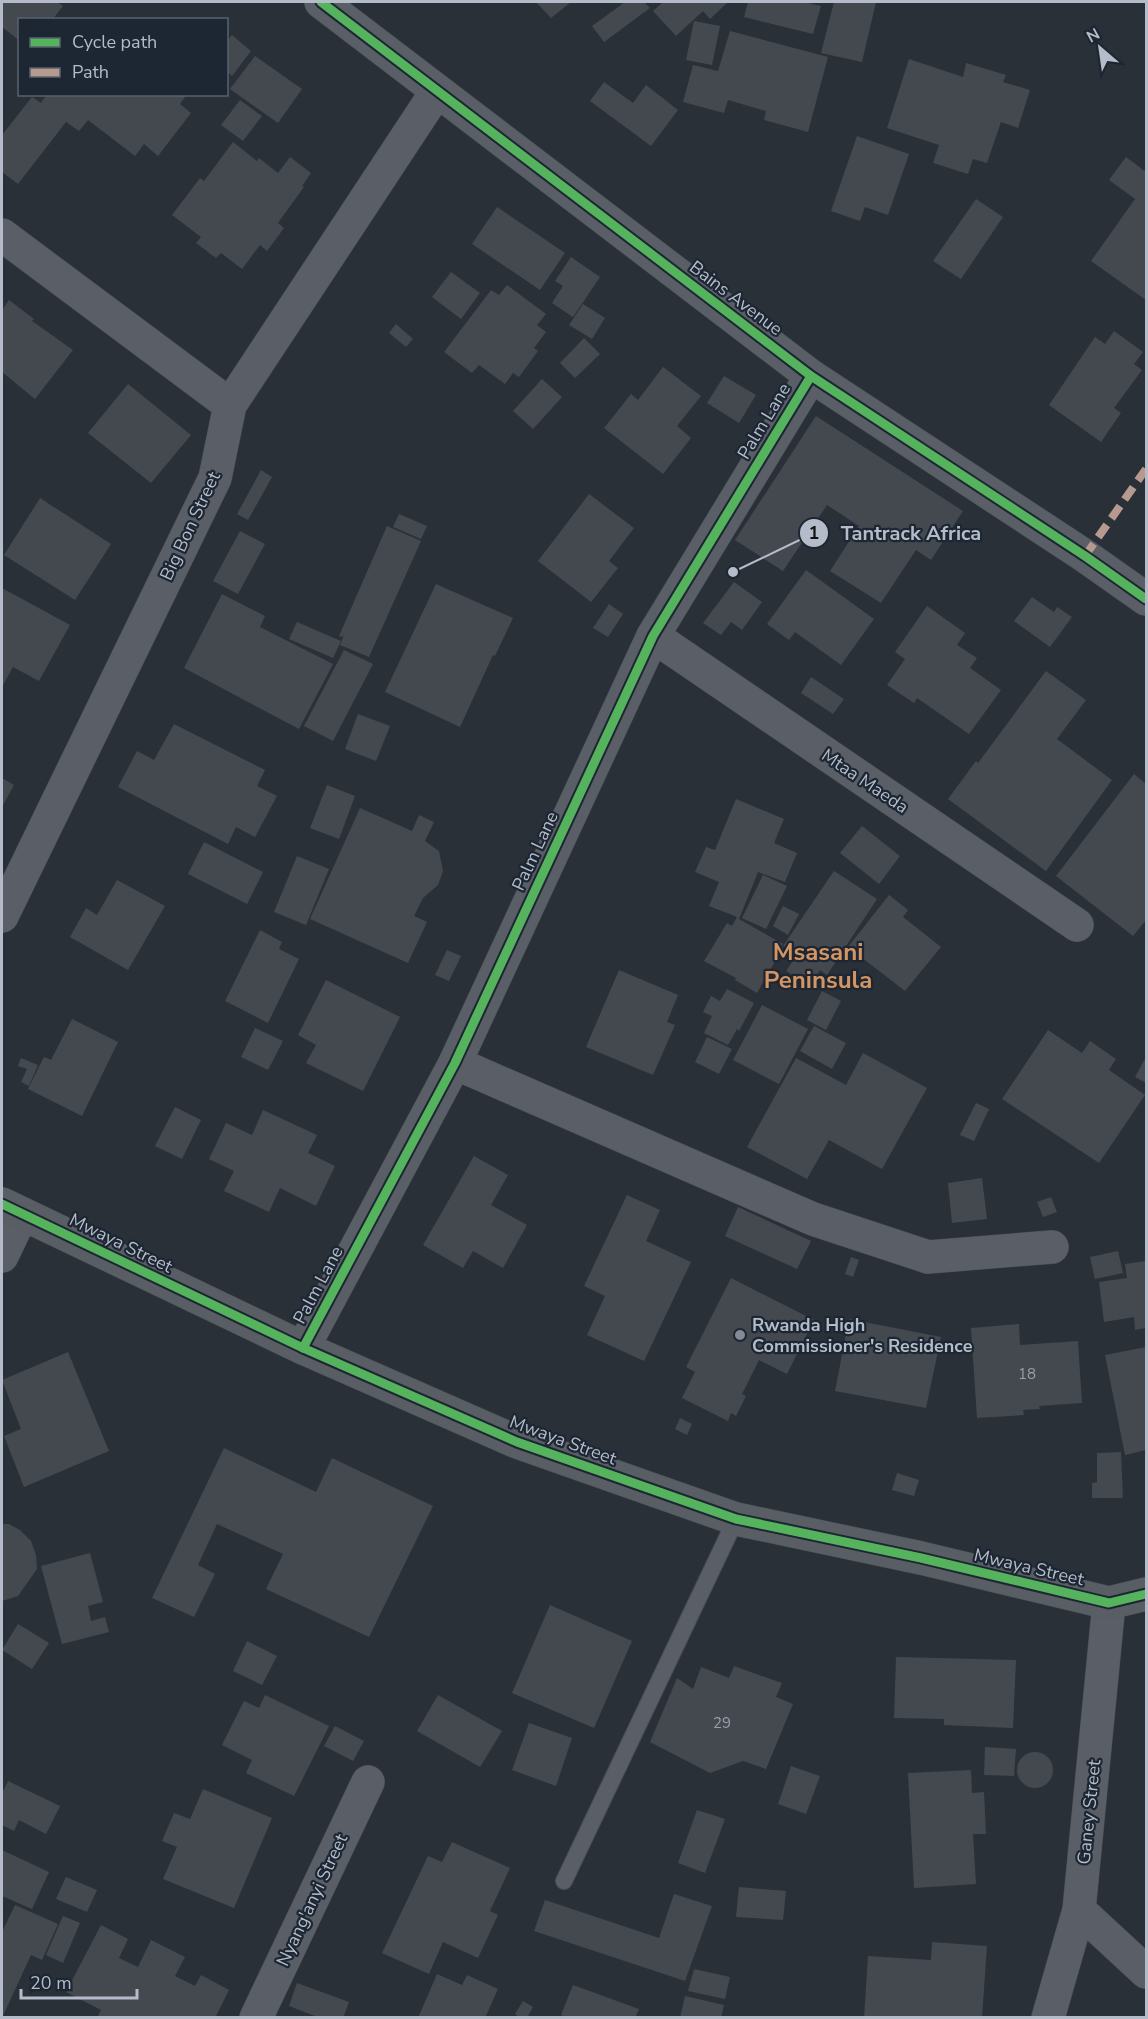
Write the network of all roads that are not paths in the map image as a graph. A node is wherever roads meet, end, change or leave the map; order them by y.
1 (321, 2) edge
2 (437, 91) junction
3 (2, 235) edge
4 (811, 376) junction
5 (230, 405) junction
6 (1146, 599) edge
7 (652, 636) junction
8 (13, 863) edge
9 (2, 916) edge
10 (1077, 925) dead end
11 (454, 1062) junction
12 (12, 1209) edge
13 (1052, 1247) dead end
14 (2, 1256) edge
15 (303, 1348) junction
16 (736, 1519) junction
17 (1146, 1594) edge
18 (1110, 1603) junction
19 (368, 1782) dead end
20 (564, 1881) dead end
21 (1079, 1910) junction
22 (1146, 1972) edge
23 (256, 2018) edge
24 (1048, 2018) edge

1 - 2 street, Bains Avenue
2 - 4 street, Bains Avenue
2 - 5 street, Big Bon Street
3 - 5 street
4 - 6 street, Bains Avenue
4 - 7 street, Palm Lane
5 - 8 street, Big Bon Street
7 - 10 street, Mtaa Maeda
7 - 11 street, Palm Lane
8 - 9 street, Big Bon Street
11 - 13 street
11 - 15 street, Palm Lane
12 - 14 street
12 - 15 street, Mwaya Street
15 - 16 street, Mwaya Street
16 - 18 street, Mwaya Street
16 - 20 lane
17 - 18 street, Mwaya Street
18 - 21 street, Ganey Street
19 - 23 street, Nyang'anyi Street
21 - 22 street
21 - 24 street, Ganey Street

